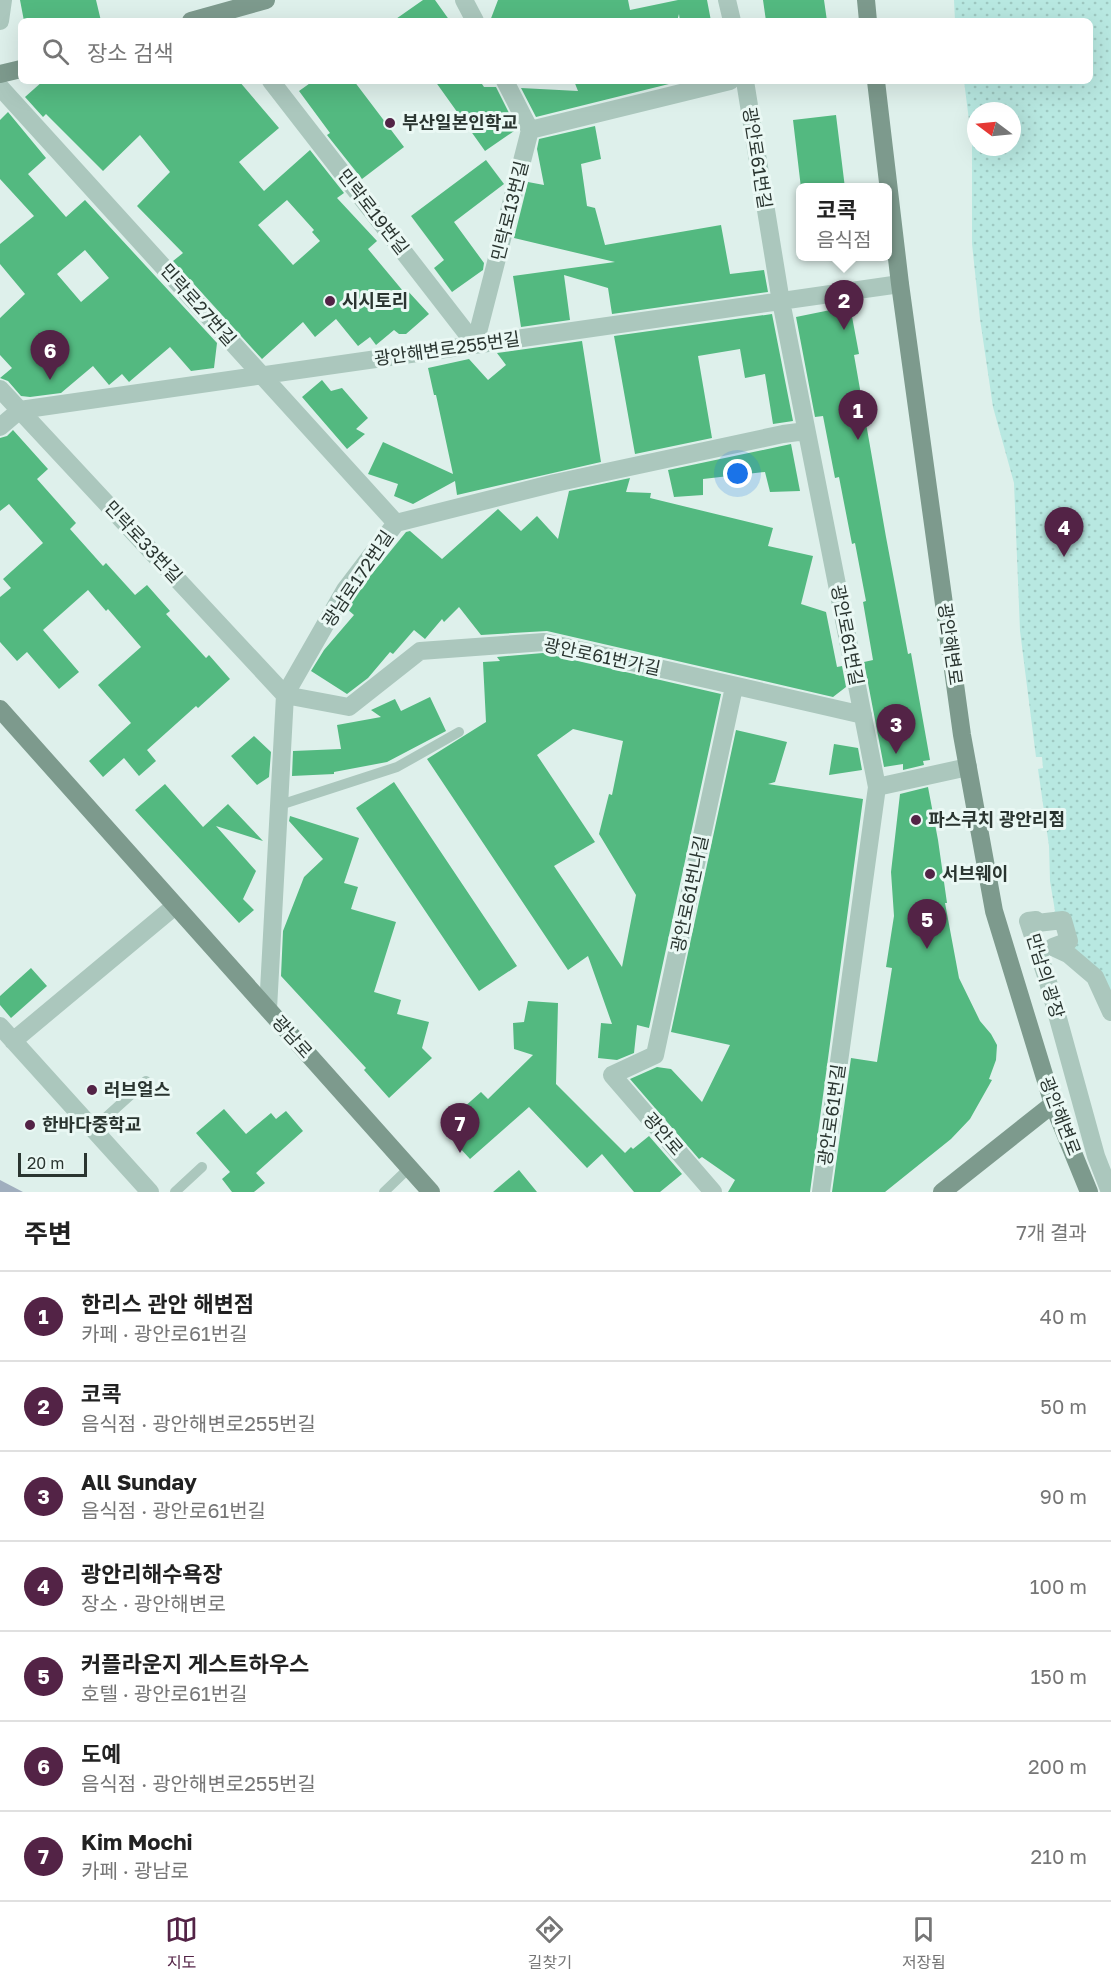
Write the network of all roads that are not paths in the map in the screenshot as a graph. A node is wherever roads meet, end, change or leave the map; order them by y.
1 (3, 0) edge
2 (266, 0) edge
3 (464, 0) edge
4 (727, 0) edge
5 (866, 0) edge
6 (221, 17) edge
7 (473, 18) edge
8 (731, 18) edge
9 (868, 18) edge
10 (0, 21) edge
11 (18, 70) edge
12 (0, 74) edge
13 (273, 84) edge
14 (507, 84) edge
15 (718, 84) edge
16 (745, 84) edge
17 (876, 84) edge
18 (0, 87) edge
19 (530, 130) junction
20 (888, 183) edge
21 (892, 216) edge
22 (900, 284) junction
23 (781, 301) junction
24 (475, 344) junction
25 (263, 376) junction
26 (0, 389) edge
27 (20, 410) junction
28 (0, 427) edge
29 (806, 431) junction
30 (396, 523) junction
31 (734, 687) junction
32 (285, 695) junction
33 (0, 709) edge
34 (863, 715) junction
35 (459, 732) dead end
36 (968, 767) junction
37 (878, 787) junction
38 (280, 805) junction
39 (175, 906) junction
40 (268, 1009) junction
41 (1111, 1012) edge
42 (0, 1026) edge
43 (14, 1041) junction
44 (612, 1075) joint
45 (146, 1082) dead end
46 (1053, 1104) junction
47 (93, 1129) junction
48 (202, 1167) dead end
49 (409, 1168) junction
50 (150, 1192) edge
51 (175, 1192) edge
52 (384, 1192) edge
53 (430, 1192) edge
54 (713, 1192) edge
55 (821, 1192) edge
56 (942, 1192) edge
57 (1089, 1192) edge
58 (1110, 1192) edge

1 - 10 street
2 - 6 main road
3 - 7 street
4 - 8 street
5 - 9 main road
11 - 12 main road
13 - 24 street, 민락로19번길
14 - 19 street
15 - 19 street
16 - 23 street, 광안로61번길
17 - 20 main road, 광안해변로
18 - 25 street, 민락로27번길
19 - 24 street, 민락로13번길
21 - 22 main road, 광안해변로
22 - 23 street, 광안해변로255번길
22 - 36 main road, 광안해변로
23 - 24 street, 광안해변로255번길
23 - 29 street, 광안로61번길
24 - 25 street, 광안해변로255번길
25 - 27 street, 광안해변로255번길
25 - 30 street, 민락로27번길
26 - 27 street, 민락로33번길
27 - 28 street
27 - 32 street, 민락로33번길
29 - 30 street, 광남로172번길
29 - 34 street, 광안로61번길
30 - 32 street, 광남로172번길
31 - 32 street, 광안로61번가길
31 - 34 street, 광안로61번가길
31 - 44 street, 광안로61번나길
32 - 38 street, 광남로172번길
33 - 39 main road, 광남로
34 - 37 street, 광안로61번길
35 - 38 lane
36 - 37 street
36 - 46 main road, 광안해변로
37 - 55 street, 광안로61번길
38 - 40 street, 광남로172번길
39 - 40 main road, 광남로
39 - 43 street
40 - 49 main road, 광남로
41 - 58 street, 만남의 광장
42 - 43 street
43 - 47 street
44 - 54 street, 광안로
45 - 47 lane
46 - 56 main road
46 - 57 main road, 광안해변로
47 - 50 street
48 - 51 lane
49 - 52 lane
49 - 53 main road, 광남로

